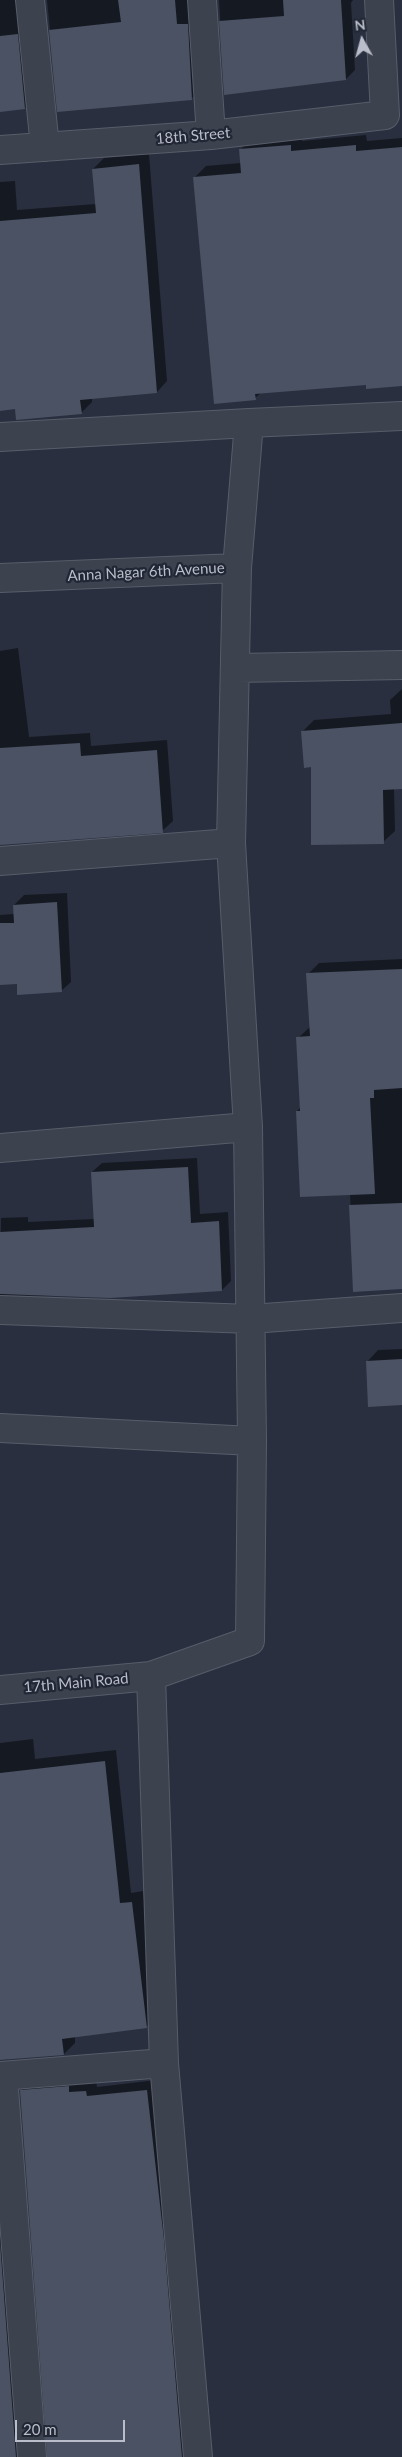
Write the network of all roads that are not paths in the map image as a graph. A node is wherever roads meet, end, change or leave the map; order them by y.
1 (30, 0) edge
2 (202, 0) edge
3 (379, 0) edge
4 (211, 135) junction
5 (45, 147) junction
6 (0, 150) edge
7 (402, 416) edge
8 (249, 423) junction
9 (0, 437) edge
10 (237, 568) junction
11 (0, 578) edge
12 (402, 665) edge
13 (236, 668) junction
14 (231, 843) junction
15 (0, 861) edge
16 (248, 1127) junction
17 (0, 1148) edge
18 (402, 1308) edge
19 (0, 1310) edge
20 (251, 1319) junction
21 (0, 1428) edge
22 (252, 1441) junction
23 (151, 1676) junction
24 (0, 1690) edge
25 (164, 2063) junction
26 (2, 2076) edge
27 (32, 2457) edge
28 (198, 2457) edge

1 - 5 street
2 - 4 street
3 - 4 street, 18th Street
4 - 5 street, 18th Street
5 - 6 street, 18th Street
7 - 8 street
8 - 9 street
8 - 10 street, Anna Nagar 6th Avenue
10 - 11 street, Anna Nagar 6th Avenue
10 - 13 street
12 - 13 street
13 - 14 street
14 - 15 street
14 - 16 street
16 - 17 street
16 - 20 street
18 - 20 street
19 - 20 street
20 - 22 street
21 - 22 street
22 - 23 street, 17th Main Road
23 - 24 street, 17th Main Road
23 - 25 street
25 - 26 street
25 - 28 street
26 - 27 street

